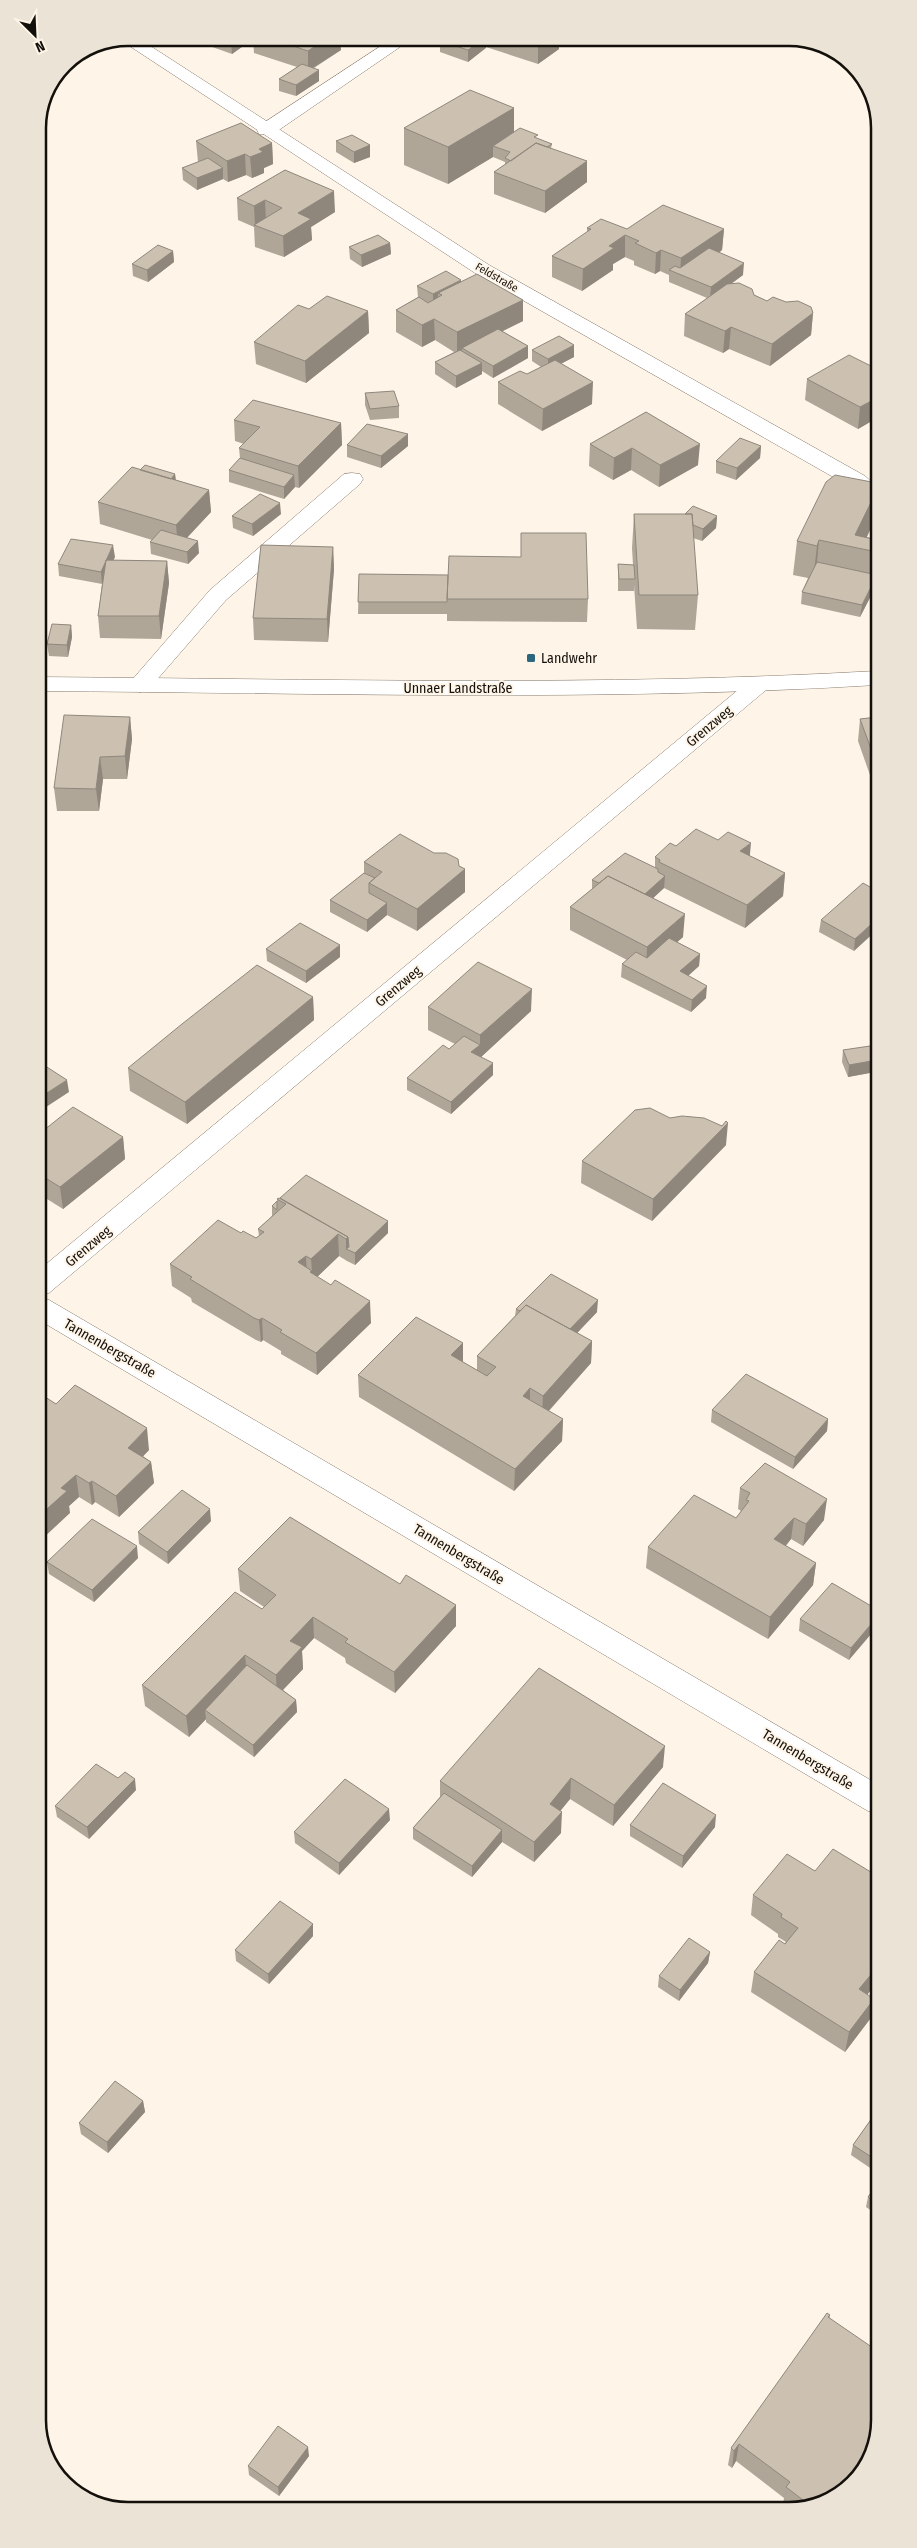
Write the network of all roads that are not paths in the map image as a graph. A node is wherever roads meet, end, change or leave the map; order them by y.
1 (139, 46) edge
2 (392, 46) edge
3 (266, 130) junction
4 (352, 479) dead end
5 (871, 493) edge
6 (871, 678) edge
7 (46, 684) edge
8 (140, 685) junction
9 (758, 685) junction
10 (46, 1280) edge
11 (46, 1311) edge
12 (871, 1796) edge

1 - 3 street, Feldstraße
2 - 3 street
3 - 5 street, Feldstraße
4 - 8 street
6 - 9 street, Unnaer Landstraße
7 - 8 street, Unnaer Landstraße
8 - 9 street, Unnaer Landstraße
9 - 10 street, Grenzweg
11 - 12 street, Tannenbergstraße

